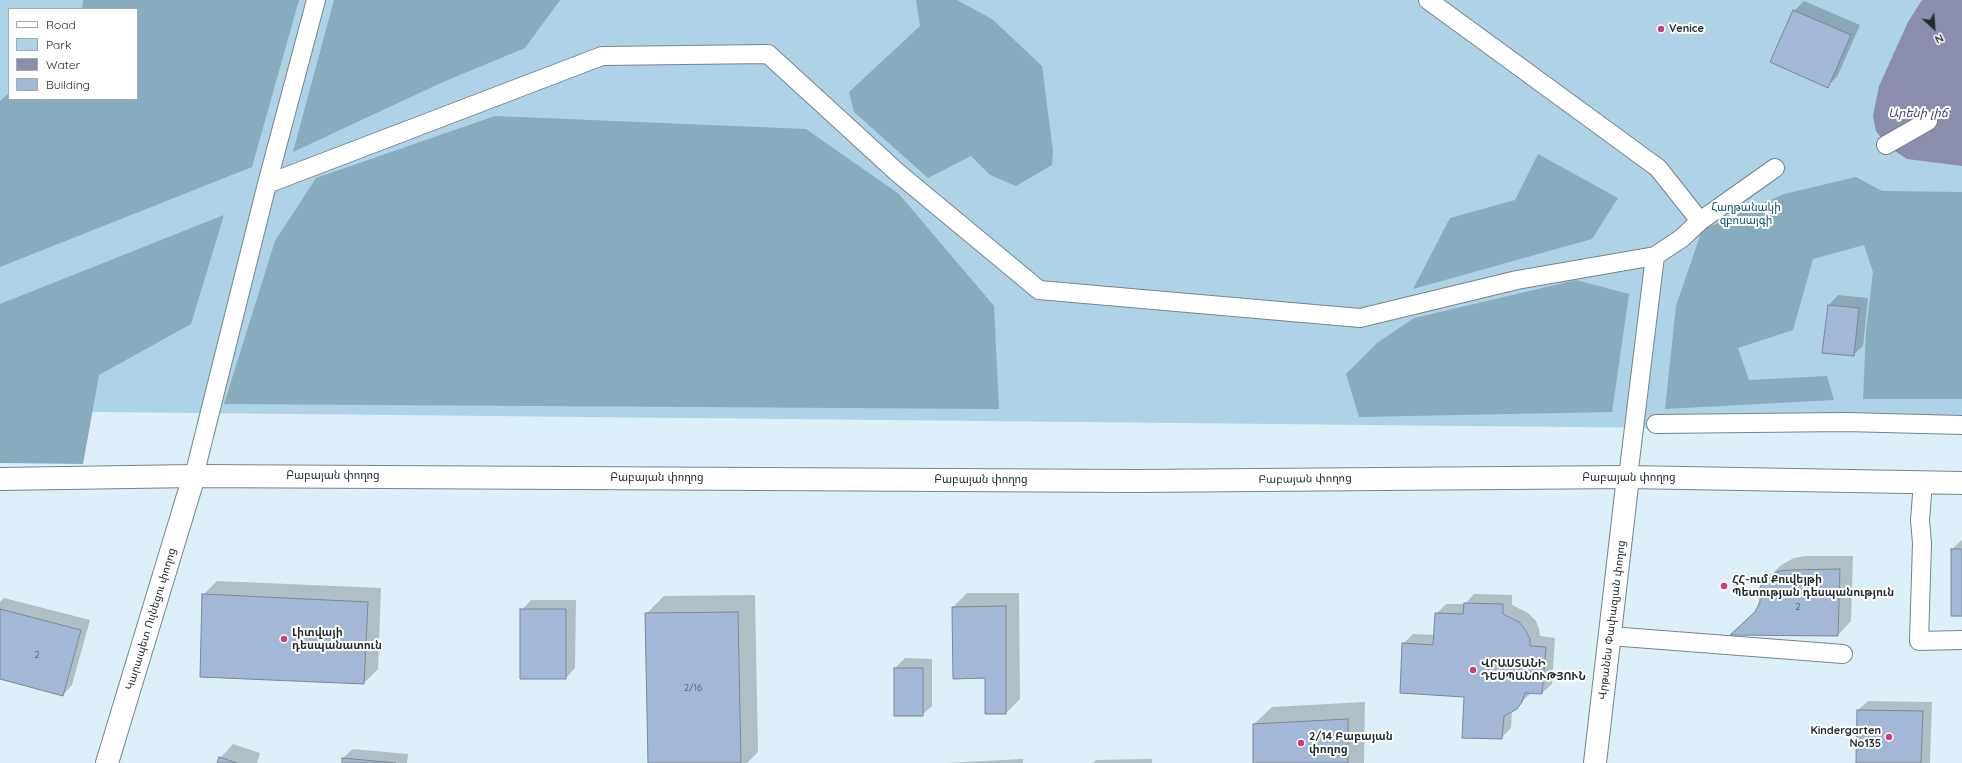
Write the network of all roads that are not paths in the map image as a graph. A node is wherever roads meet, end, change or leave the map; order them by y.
1 (316, 0) edge
2 (1428, 0) edge
3 (1928, 121) dead end
4 (1886, 145) dead end
5 (1775, 168) dead end
6 (267, 184) junction
7 (1700, 221) junction
8 (1655, 256) junction
9 (1656, 424) dead end
10 (1962, 425) edge
11 (194, 476) junction
12 (1628, 477) junction
13 (0, 479) edge
14 (1922, 482) junction
15 (1962, 483) edge
16 (1610, 636) junction
17 (1962, 640) edge
18 (1843, 654) dead end
19 (107, 763) edge
20 (1595, 763) edge

1 - 6 lane
2 - 7 lane
3 - 4 lane
5 - 7 lane
6 - 8 lane
6 - 11 lane
7 - 8 lane
8 - 12 lane
9 - 10 lane
11 - 12 street, Բաբայան փողոց
11 - 13 street, Բաբայան փողոց
11 - 19 street, Կարապետ Ուլնեցու փողոց
12 - 14 street, Բաբայան փողոց
12 - 16 street, Վրթանես Փափազյան փողոց
14 - 15 street, Բաբայան փողոց
14 - 17 lane
16 - 18 lane
16 - 20 street, Վրթանես Փափազյան փողոց

